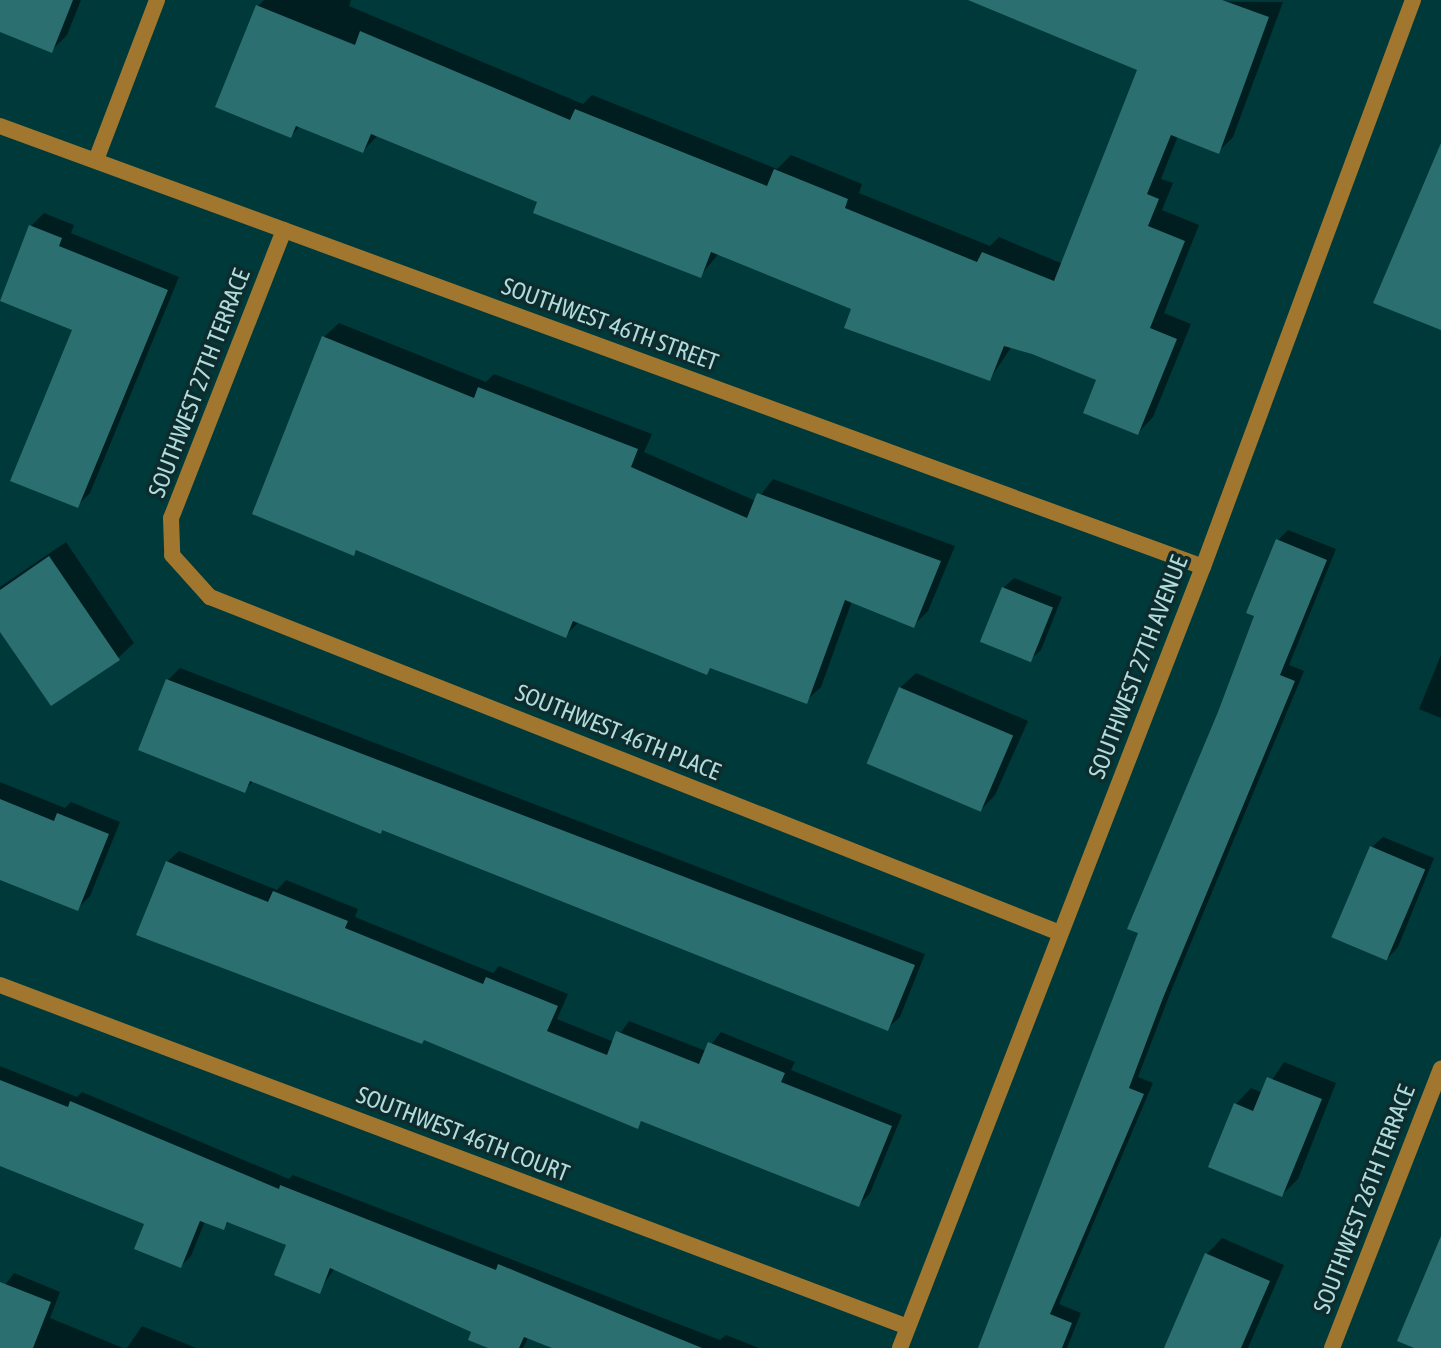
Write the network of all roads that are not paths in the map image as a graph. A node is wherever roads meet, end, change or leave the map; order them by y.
1 (157, 0) edge
2 (1413, 0) edge
3 (0, 126) edge
4 (96, 160) junction
5 (284, 230) junction
6 (172, 555) joint
7 (1203, 567) junction
8 (1060, 933) junction
9 (0, 985) edge
10 (1441, 1068) edge
11 (908, 1327) junction
12 (900, 1348) edge
13 (1332, 1348) edge

1 - 4 street
2 - 7 street, SOUTHWEST 27TH AVENUE
3 - 4 street, SOUTHWEST 46TH STREET
4 - 5 street, SOUTHWEST 46TH STREET
5 - 6 street, SOUTHWEST 27TH TERRACE
5 - 7 street, SOUTHWEST 46TH STREET
6 - 8 street, SOUTHWEST 46TH PLACE
7 - 8 street, SOUTHWEST 27TH AVENUE
8 - 11 street, SOUTHWEST 27TH AVENUE
9 - 11 street, SOUTHWEST 46TH COURT
10 - 13 street, SOUTHWEST 26TH TERRACE
11 - 12 street, SOUTHWEST 27TH AVENUE

